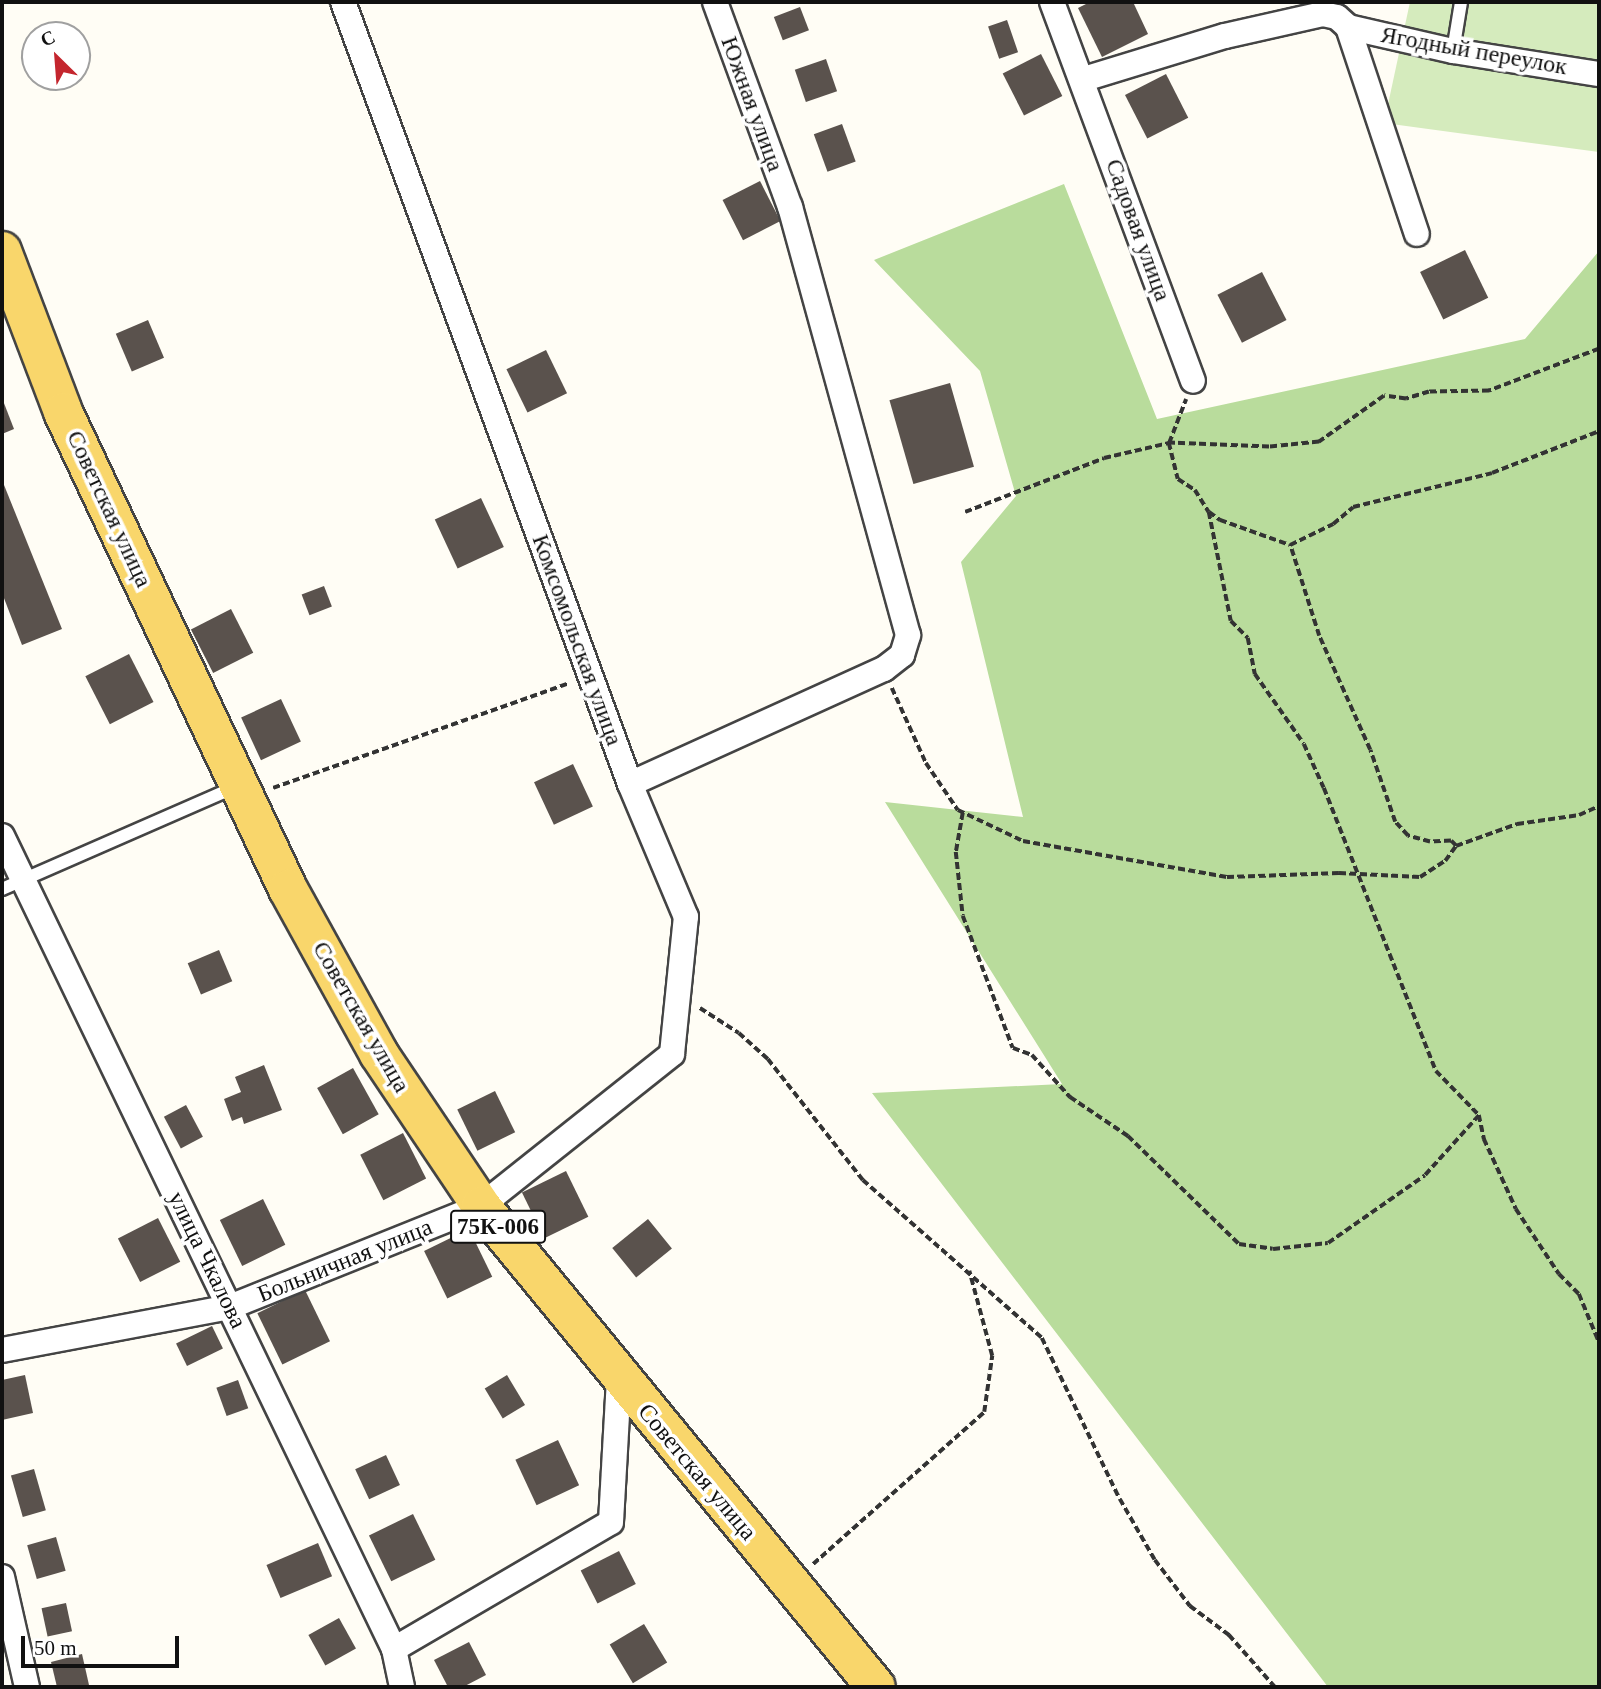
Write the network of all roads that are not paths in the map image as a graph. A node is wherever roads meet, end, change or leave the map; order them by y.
1 (343, 2) edge
2 (715, 2) edge
3 (1052, 2) edge
4 (1461, 2) edge
5 (1349, 27) junction
6 (1452, 51) junction
7 (1599, 74) edge
8 (1084, 79) junction
9 (1417, 234) dead end
10 (2, 251) edge
11 (1193, 381) road end
12 (630, 784) junction
13 (252, 788) junction
14 (2, 836) edge
15 (12, 883) edge
16 (481, 1206) junction
17 (230, 1307) junction
18 (2, 1350) edge
19 (619, 1378) junction
20 (2, 1577) edge
21 (394, 1649) junction
22 (27, 1687) edge
23 (402, 1687) edge
24 (876, 1687) edge

1 - 12 street, Комсомольская улица
2 - 12 street, Южная улица
3 - 8 street, Садовая улица
4 - 6 lane
5 - 6 street, Ягодный переулок
5 - 8 street
5 - 9 street
6 - 7 street, Ягодный переулок
8 - 11 street, Садовая улица
10 - 13 main road, Советская улица / 75К-006
12 - 16 street, Комсомольская улица
13 - 15 lane
13 - 16 main road, Советская улица / 75К-006
14 - 15 street, улица Чкалова
15 - 17 street, улица Чкалова
16 - 17 street, Больничная улица
16 - 19 main road, Советская улица / 75К-006
17 - 18 street, Больничная улица
17 - 21 street, улица Чкалова
19 - 21 street
19 - 24 main road, Советская улица / 75К-006
20 - 22 street
21 - 23 street, улица Чкалова

